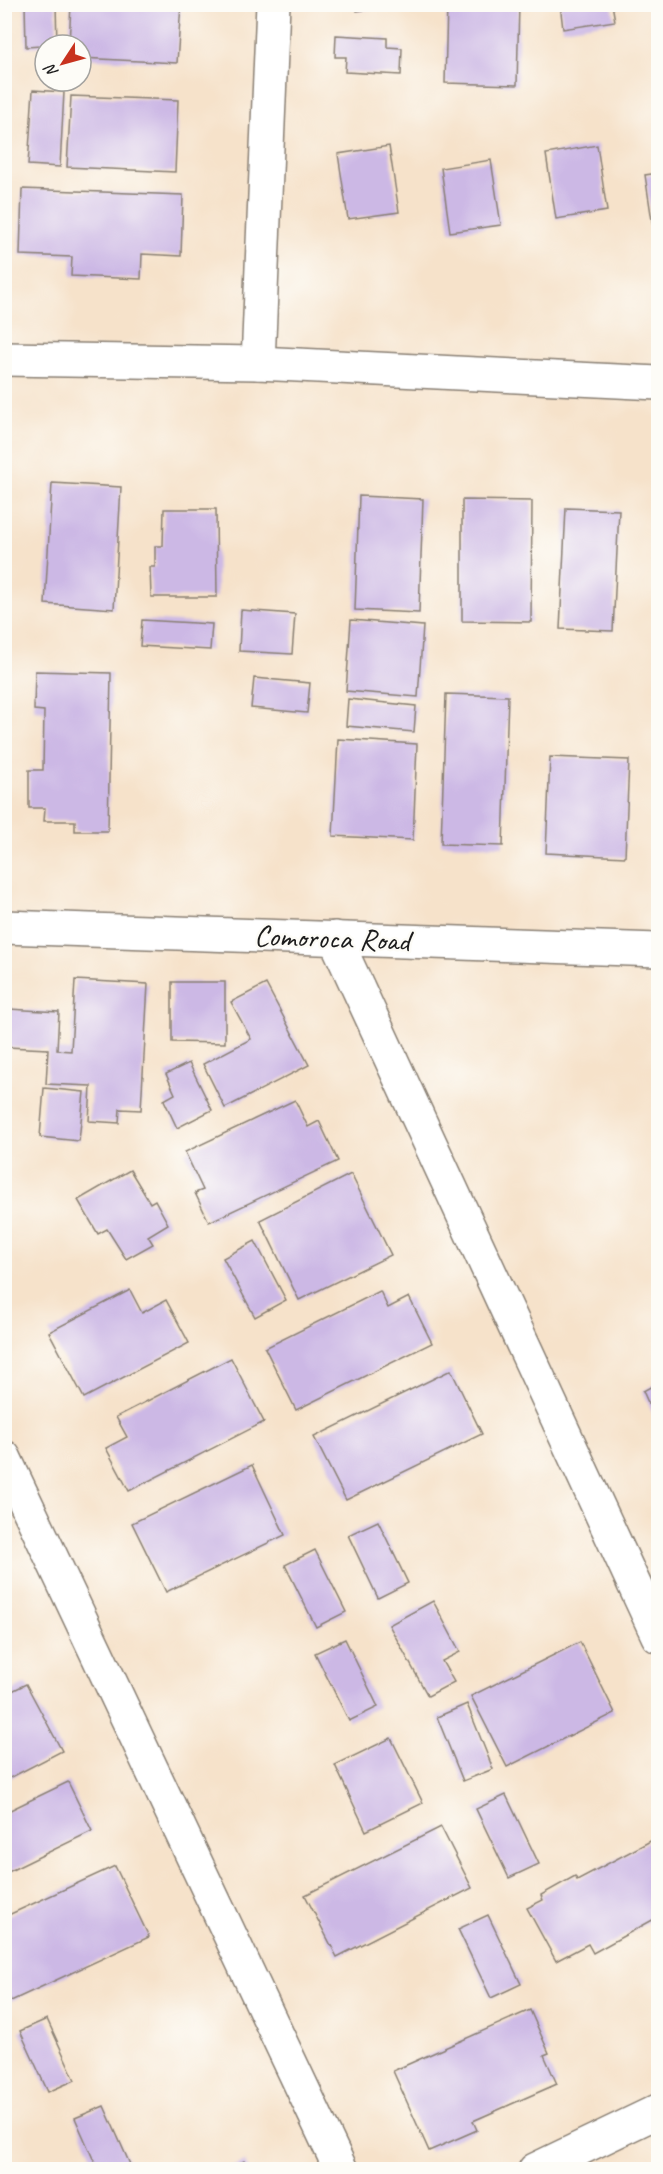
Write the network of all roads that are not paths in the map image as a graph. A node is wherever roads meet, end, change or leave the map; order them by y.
1 (273, 4) edge
2 (4, 359) edge
3 (258, 363) junction
4 (658, 383) edge
5 (4, 927) edge
6 (334, 938) junction
7 (658, 950) edge
8 (4, 1457) edge
9 (658, 1636) edge
10 (658, 2111) edge
11 (341, 2169) edge
12 (535, 2169) edge

1 - 3 street
2 - 3 street
3 - 4 street
5 - 6 street, Comoroca Road
6 - 7 street, Comoroca Road
6 - 9 street
8 - 11 street
10 - 12 street

